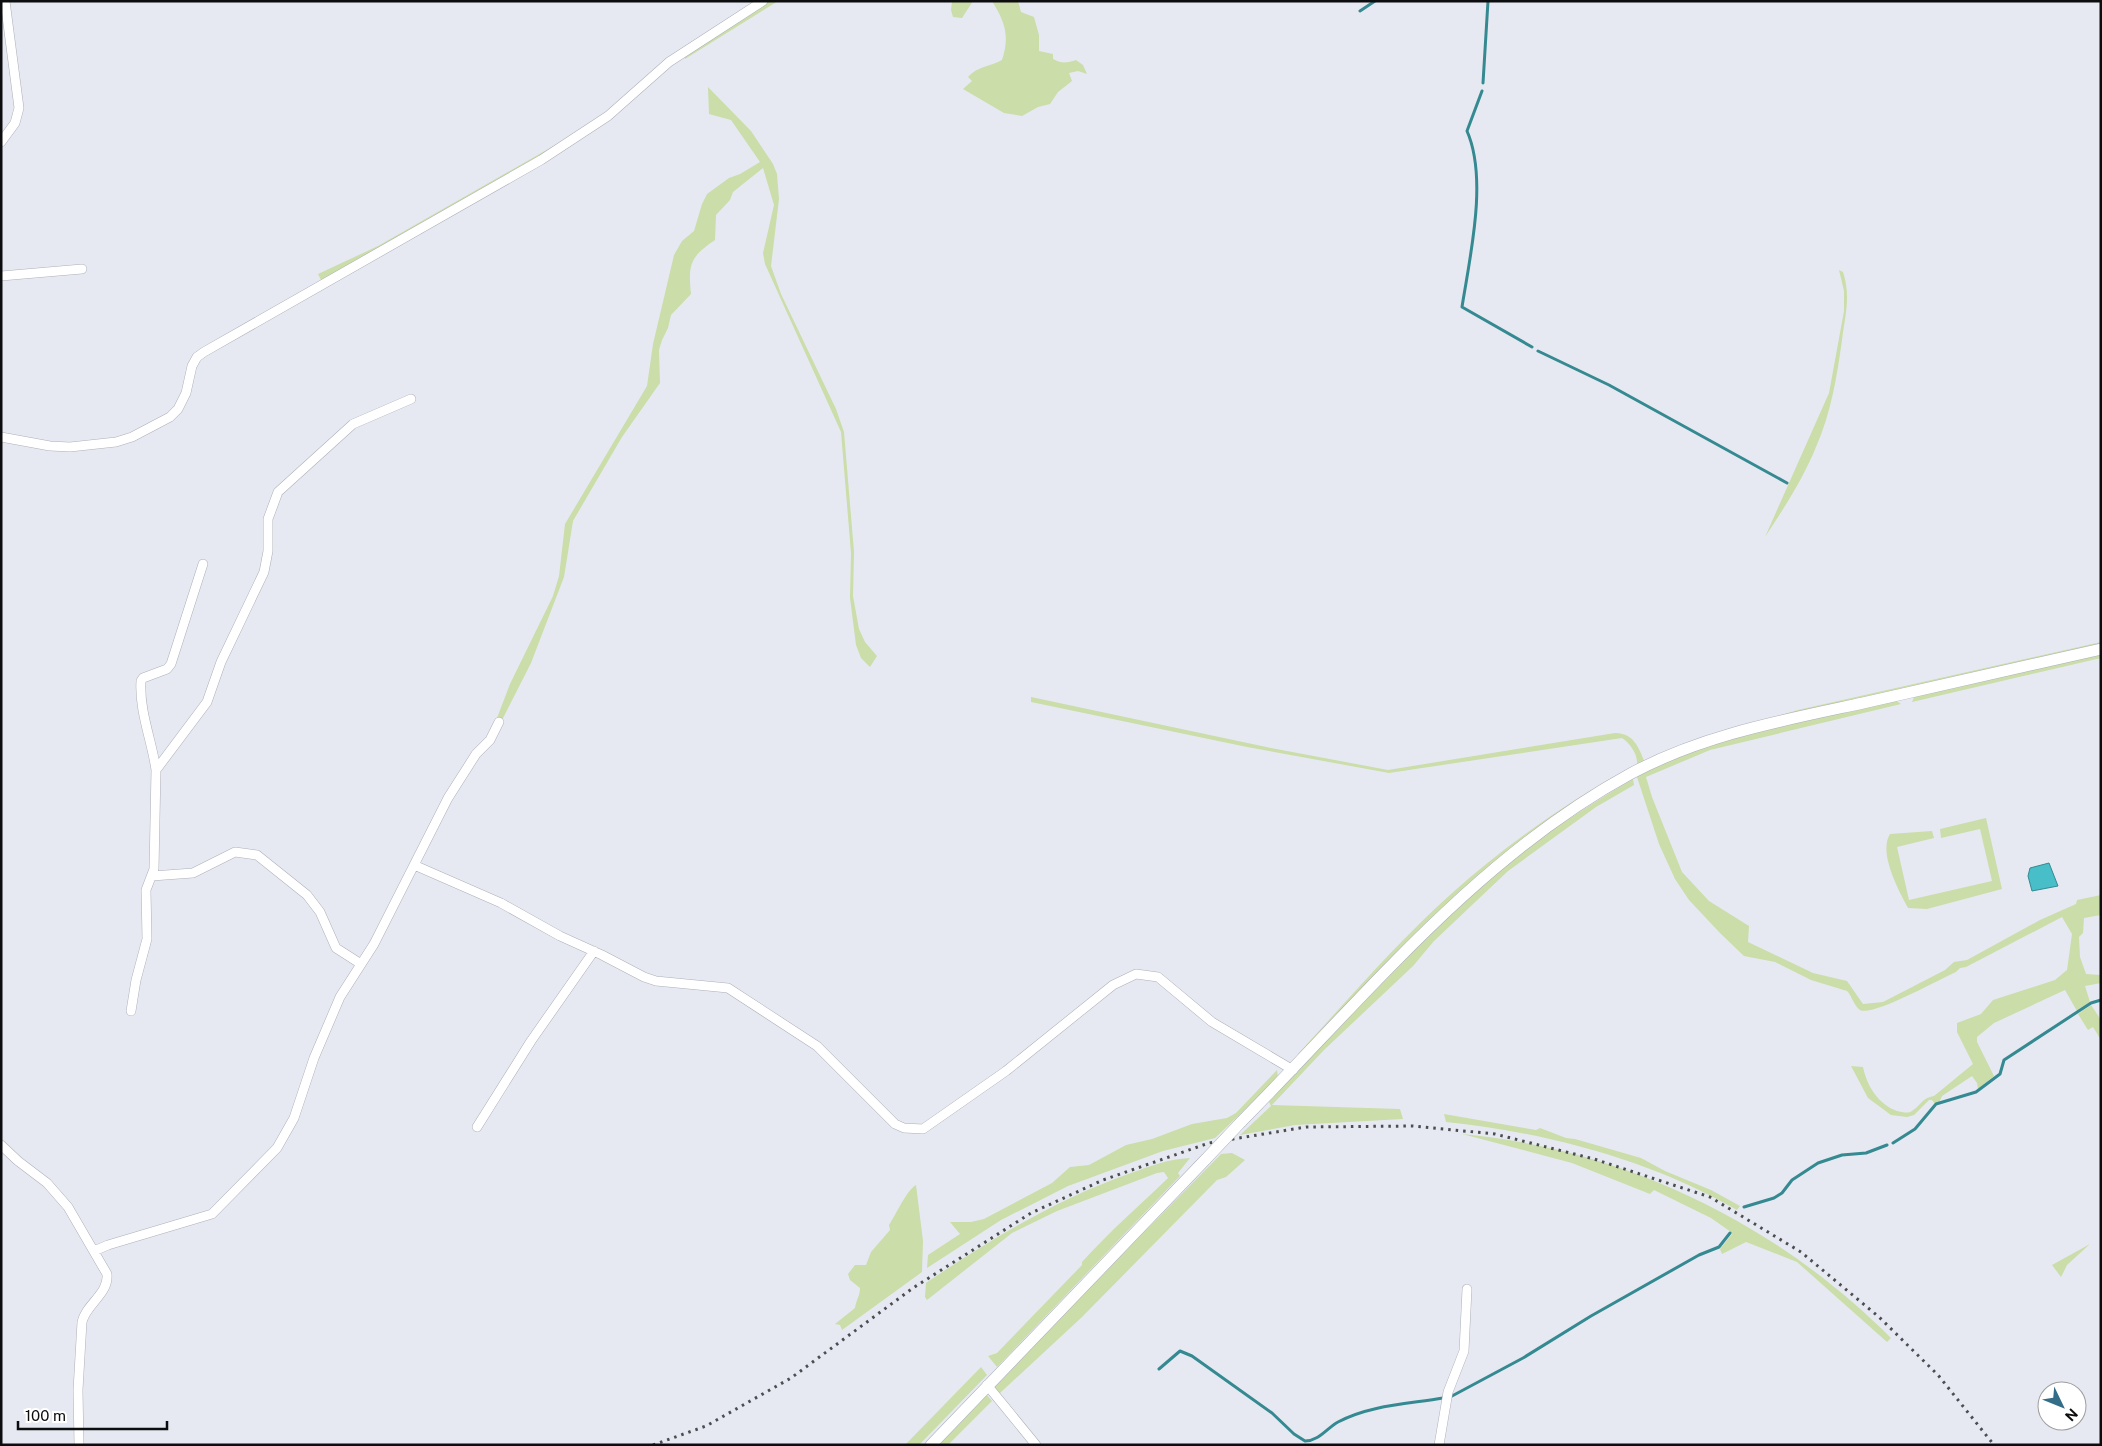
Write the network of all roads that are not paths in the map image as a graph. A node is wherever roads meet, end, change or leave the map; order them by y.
1 (5, 1) edge
2 (763, 1) edge
3 (1, 142) edge
4 (82, 269) dead end
5 (1, 276) edge
6 (411, 398) dead end
7 (1, 436) edge
8 (203, 564) dead end
9 (2101, 649) edge
10 (499, 722) dead end
11 (156, 770) junction
12 (414, 865) junction
13 (152, 876) junction
14 (594, 951) junction
15 (361, 964) junction
16 (131, 1011) dead end
17 (1293, 1070) junction
18 (477, 1127) dead end
19 (1, 1145) edge
20 (94, 1251) junction
21 (1467, 1289) dead end
22 (987, 1385) junction
23 (79, 1445) edge
24 (931, 1445) edge
25 (1036, 1445) edge
26 (1439, 1445) edge

1 - 3 street
2 - 7 street
4 - 5 street
6 - 11 street
8 - 11 street
9 - 17 main road
10 - 12 street
11 - 13 street
12 - 14 street
12 - 15 street
13 - 15 street
13 - 16 street
14 - 17 street
14 - 18 street
15 - 20 street
17 - 22 main road, bridge
19 - 20 street
20 - 23 street
21 - 26 street
22 - 24 main road
22 - 25 street

